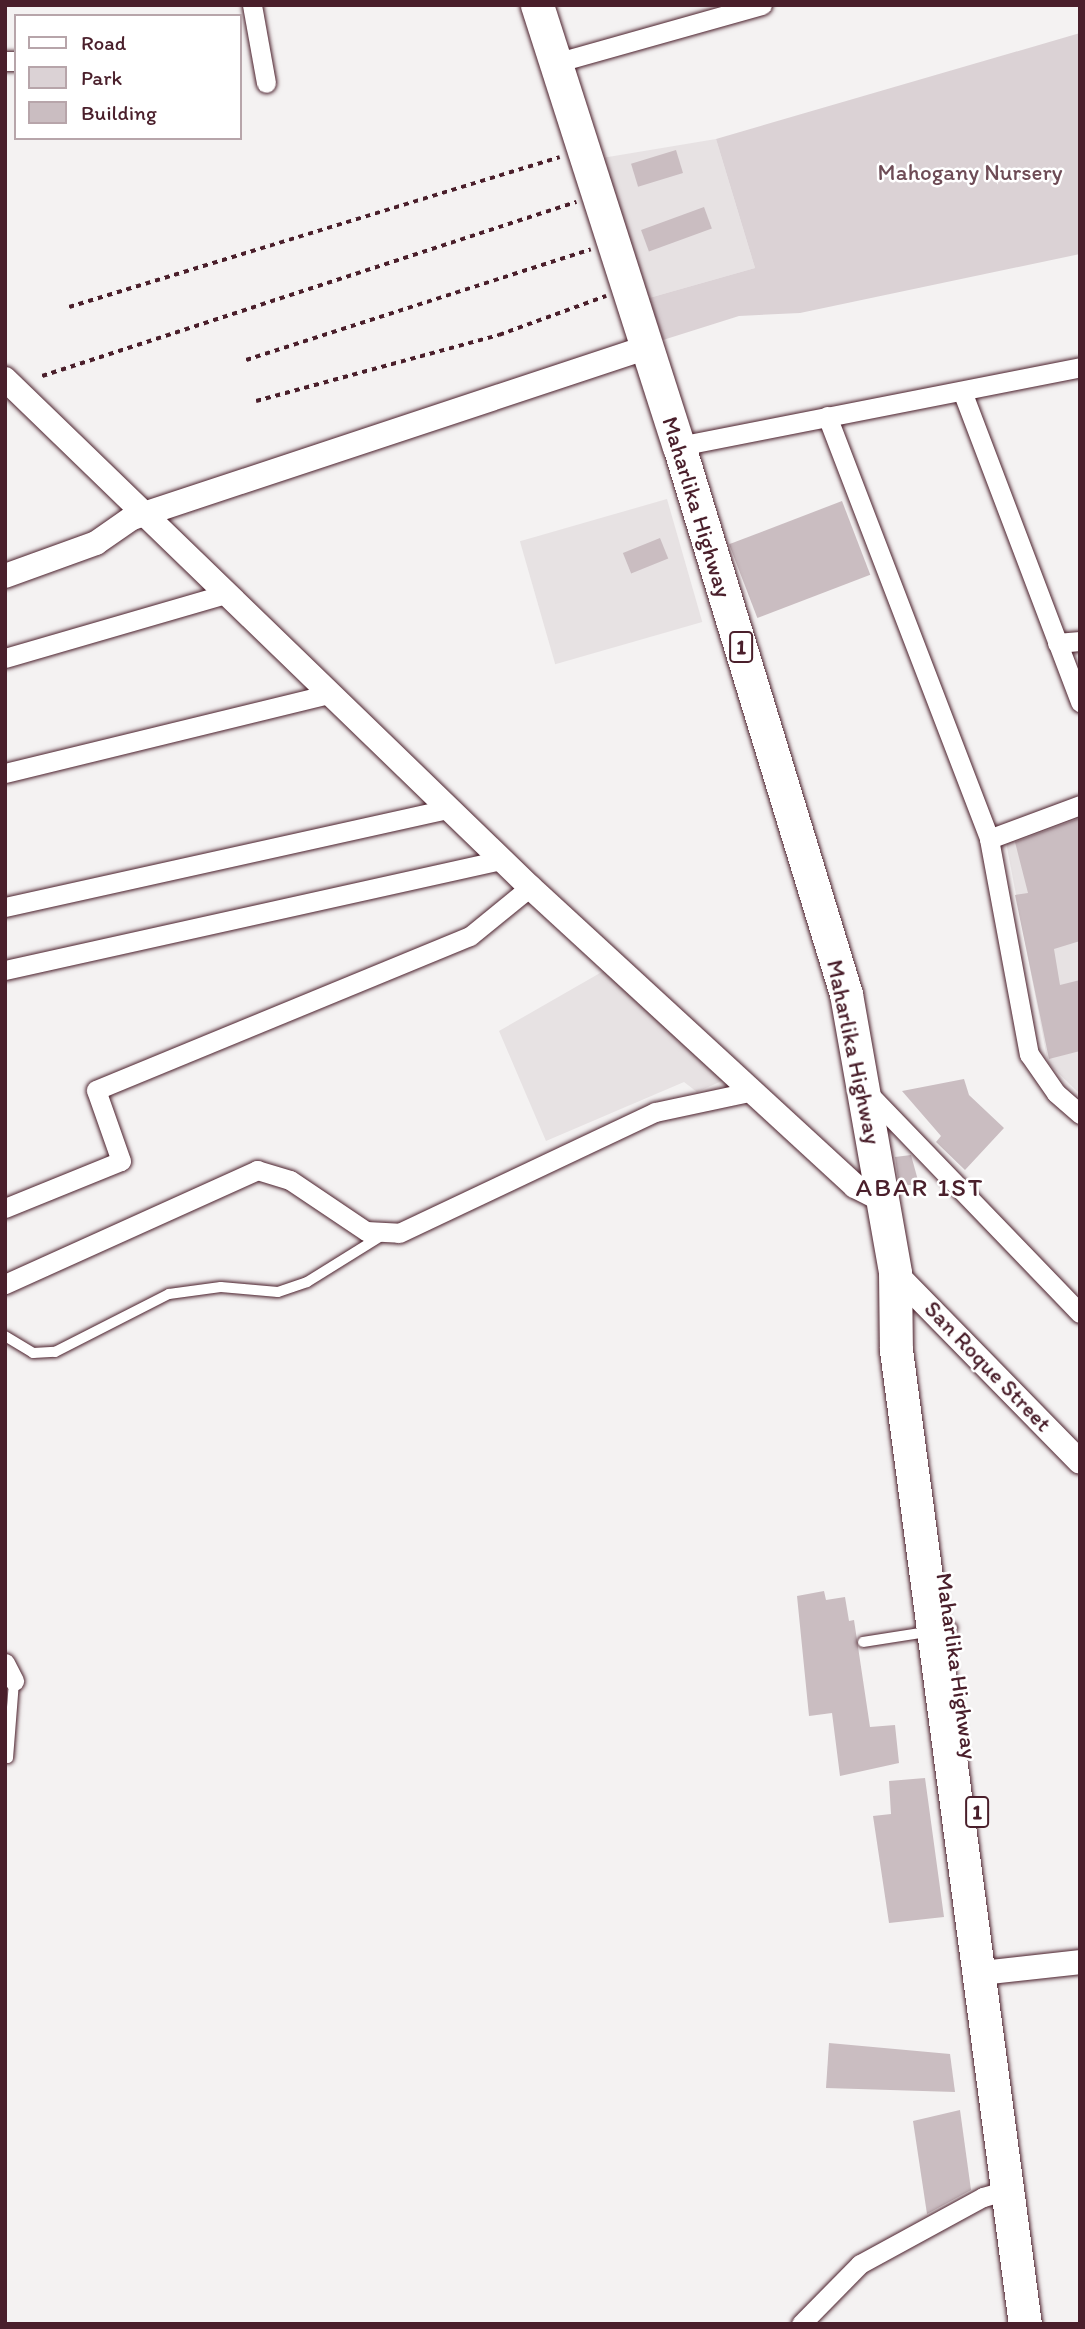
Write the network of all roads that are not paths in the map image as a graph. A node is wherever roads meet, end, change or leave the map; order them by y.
1 (252, 5) edge
2 (537, 5) edge
3 (688, 5) edge
4 (762, 5) edge
5 (694, 25) junction
6 (555, 63) junction
7 (266, 83) dead end
8 (645, 348) junction
9 (1080, 367) edge
10 (5, 379) edge
11 (962, 391) junction
12 (827, 416) junction
13 (680, 446) junction
14 (148, 514) junction
15 (5, 576) edge
16 (229, 593) junction
17 (1080, 640) edge
18 (1057, 643) junction
19 (5, 658) edge
20 (328, 694) junction
21 (1080, 702) edge
22 (5, 773) edge
23 (1080, 805) edge
24 (446, 809) junction
25 (989, 839) junction
26 (501, 860) junction
27 (530, 887) junction
28 (5, 907) edge
29 (5, 970) edge
30 (865, 1090) junction
31 (754, 1091) junction
32 (1080, 1114) edge
33 (884, 1202) junction
34 (5, 1208) edge
35 (382, 1236) junction
36 (5, 1284) edge
37 (897, 1287) junction
38 (1080, 1313) edge
39 (5, 1336) edge
40 (1080, 1462) edge
41 (942, 1630) junction
42 (863, 1642) dead end
43 (5, 1663) edge
44 (14, 1681) joint
45 (8, 1758) dead end
46 (1080, 1962) edge
47 (989, 1973) junction
48 (1005, 2094) junction
49 (1008, 2190) junction
50 (1023, 2231) junction
51 (801, 2324) edge
52 (1026, 2324) edge
53 (1045, 2324) edge

1 - 7 street
2 - 6 highway, Maharlika Highway / 1
3 - 5 street
4 - 5 street
5 - 6 street
6 - 8 highway, Maharlika Highway / 1
8 - 13 highway, Maharlika Highway / 1
8 - 14 street
9 - 11 street
10 - 14 street
11 - 12 street
11 - 18 street
12 - 13 street
12 - 25 street
13 - 30 highway, Maharlika Highway / 1
14 - 15 street
14 - 16 street
16 - 19 street
16 - 20 street
17 - 18 street
18 - 21 street
20 - 22 street
20 - 24 street
23 - 25 street
24 - 26 street
24 - 28 street
25 - 32 street
26 - 27 street
26 - 29 street
27 - 31 street
27 - 34 street
30 - 33 highway, Maharlika Highway / 1
30 - 38 street
31 - 33 street
31 - 35 street
33 - 37 highway, Maharlika Highway / 1
35 - 36 street
35 - 39 lane
37 - 40 street, San Roque Street
37 - 41 highway, Maharlika Highway / 1
41 - 42 lane
41 - 47 highway, Maharlika Highway / 1
43 - 44 street
44 - 45 lane
46 - 47 street
47 - 48 highway, Maharlika Highway / 1
48 - 49 highway, Maharlika Highway / 1
48 - 50 highway, Maharlika Highway / 1
49 - 50 highway, Maharlika Highway / 1
49 - 51 street
50 - 52 highway, Maharlika Highway / 1
50 - 53 highway, Maharlika Highway / 1

